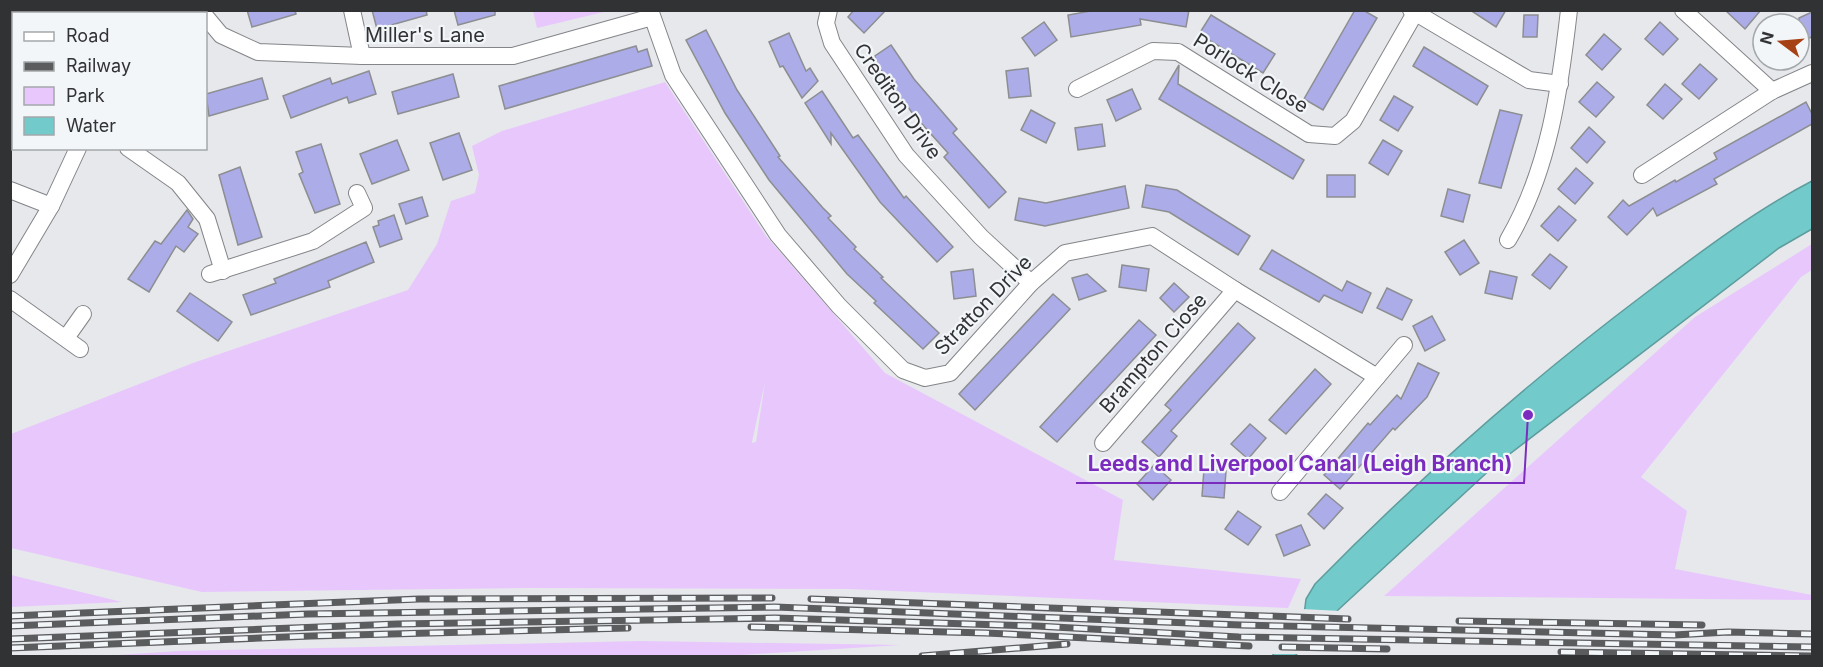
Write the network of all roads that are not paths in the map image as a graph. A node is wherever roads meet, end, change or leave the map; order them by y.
1 (352, 10) edge
2 (829, 10) edge
3 (1569, 10) edge
4 (1683, 10) edge
5 (1413, 12) edge
6 (651, 14) edge
7 (207, 18) edge
8 (362, 56) junction
9 (1812, 73) edge
10 (1560, 84) junction
11 (1077, 89) dead end
12 (1772, 91) junction
13 (77, 150) edge
14 (131, 150) edge
15 (1642, 175) dead end
16 (10, 190) edge
17 (357, 193) dead end
18 (51, 206) junction
19 (1508, 240) dead end
20 (10, 276) edge
21 (1031, 283) junction
22 (1235, 290) junction
23 (10, 299) edge
24 (83, 314) dead end
25 (66, 338) junction
26 (1404, 345) dead end
27 (80, 349) dead end
28 (1377, 377) junction
29 (1103, 443) dead end
30 (1280, 492) dead end

1 - 8 street
2 - 21 street, Crediton Drive
3 - 10 street
4 - 12 street
5 - 10 street
5 - 11 street, Porlock Close
6 - 8 street, Miller's Lane
6 - 21 street, Stratton Drive
7 - 8 street, Miller's Lane
9 - 12 street
10 - 19 street
12 - 15 street
13 - 18 street
14 - 17 street
16 - 18 street
18 - 20 street
21 - 22 street, Stratton Drive
22 - 28 street, Stratton Drive
22 - 29 street, Brampton Close
23 - 25 street
24 - 25 street
25 - 27 street
26 - 28 street
28 - 30 street

